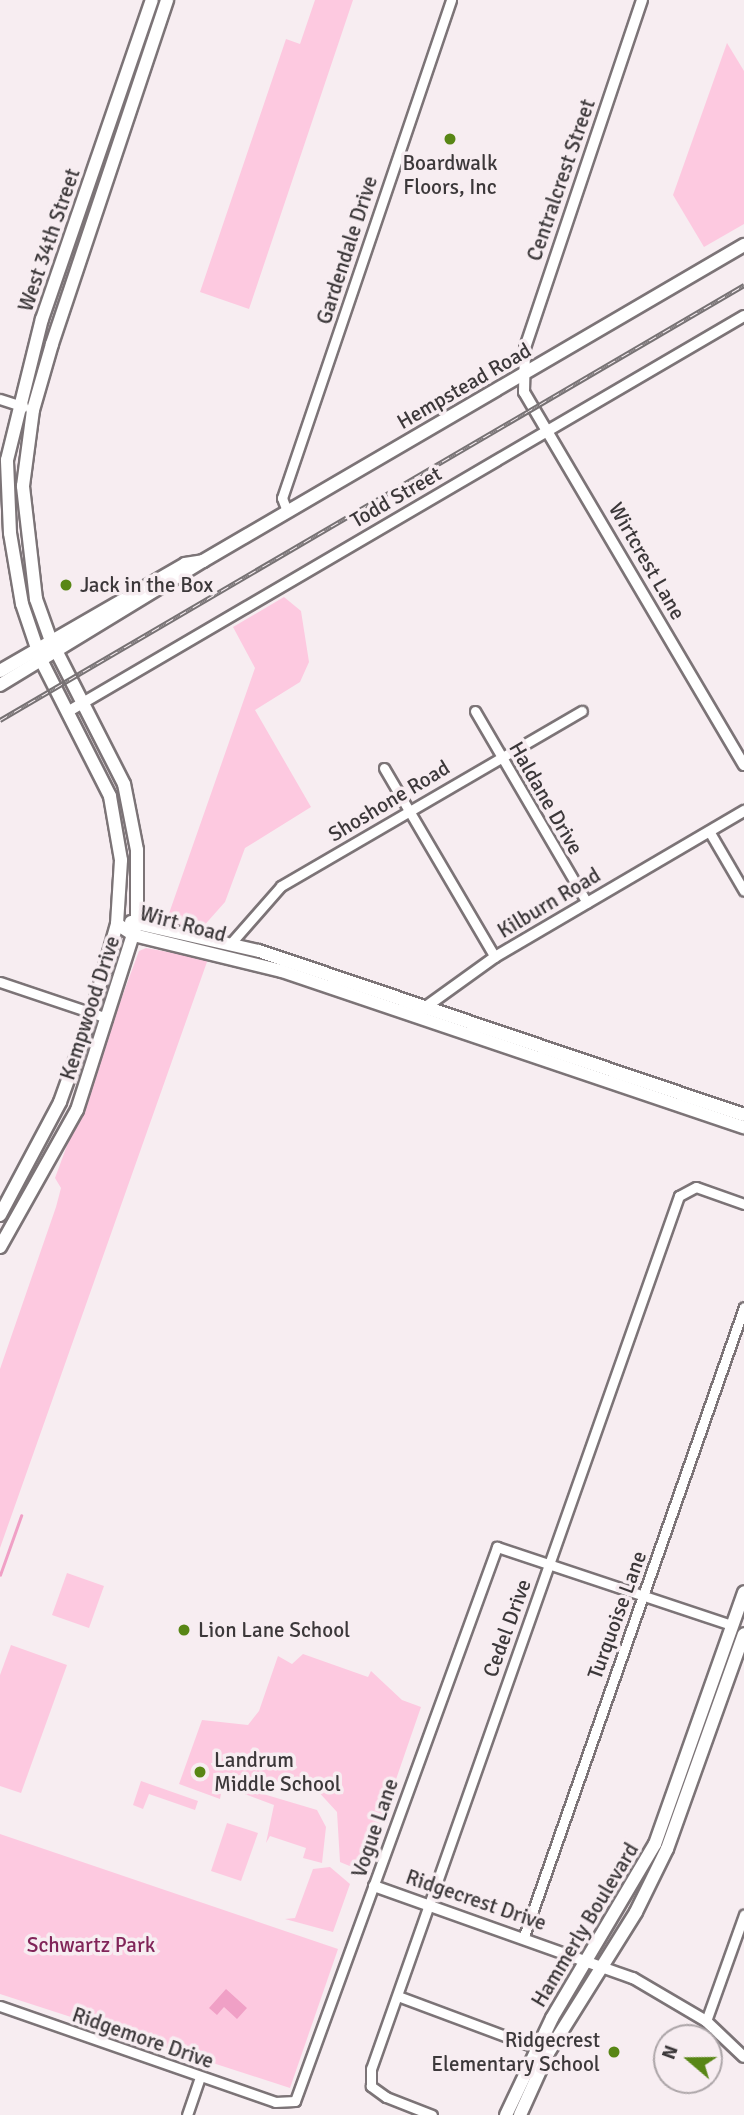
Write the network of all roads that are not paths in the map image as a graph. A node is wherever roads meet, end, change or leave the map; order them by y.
1 (152, 0) edge
2 (167, 0) edge
3 (451, 0) edge
4 (642, 0) edge
5 (130, 66) junction
6 (144, 71) junction
7 (744, 245) edge
8 (58, 272) junction
9 (74, 278) junction
10 (744, 316) edge
11 (522, 374) junction
12 (0, 399) edge
13 (16, 405) junction
14 (33, 410) junction
15 (548, 430) junction
16 (287, 511) junction
17 (5, 534) edge
18 (53, 646) junction
19 (39, 655) junction
20 (0, 671) edge
21 (0, 685) edge
22 (83, 703) junction
23 (69, 711) junction
24 (475, 711) dead end
25 (582, 711) dead end
26 (501, 755) junction
27 (744, 765) edge
28 (384, 768) dead end
29 (129, 804) junction
30 (112, 808) junction
31 (408, 810) junction
32 (744, 811) edge
33 (709, 831) junction
34 (744, 891) edge
35 (587, 903) junction
36 (117, 924) junction
37 (135, 928) junction
38 (231, 943) junction
39 (495, 957) junction
40 (0, 982) edge
41 (420, 1010) junction
42 (92, 1013) junction
43 (107, 1018) junction
44 (744, 1115) edge
45 (744, 1127) edge
46 (744, 1204) edge
47 (0, 1216) edge
48 (0, 1247) edge
49 (744, 1307) edge
50 (549, 1563) junction
51 (744, 1592) edge
52 (643, 1595) junction
53 (744, 1610) edge
54 (738, 1627) edge
55 (744, 1634) edge
56 (729, 1676) junction
57 (696, 1750) junction
58 (374, 1886) junction
59 (430, 1903) junction
60 (744, 1915) edge
61 (524, 1936) junction
62 (595, 1964) junction
63 (398, 1996) junction
64 (0, 2006) edge
65 (706, 2021) junction
66 (542, 2050) junction
67 (744, 2057) edge
68 (200, 2077) junction
69 (275, 2102) joint
70 (187, 2115) edge
71 (432, 2115) edge
72 (506, 2115) edge
73 (520, 2115) edge

1 - 5 main road, West 34th Street
2 - 6 main road, West 34th Street
3 - 16 street, Gardendale Drive
4 - 11 street, Centralcrest Street
5 - 6 main road
5 - 8 main road, West 34th Street
6 - 9 main road, West 34th Street
7 - 11 main road, Hempstead Road
8 - 9 main road
8 - 13 main road, West 34th Street
9 - 14 main road, West 34th Street
10 - 15 street, Todd Street
11 - 15 street, Wirtcrest Lane
11 - 16 main road, Hempstead Road
12 - 13 street
13 - 14 street
13 - 17 main road, West 34th Street
14 - 18 main road, West 34th Street
15 - 22 street, Todd Street
15 - 27 street, Wirtcrest Lane
16 - 18 main road, Hempstead Road
17 - 19 main road, West 34th Street
18 - 19 main road, Hempstead Road
18 - 22 main road, Kempwood Drive
19 - 20 main road, Hempstead Road
19 - 21 main road, Hempstead Road
19 - 23 main road, Kempwood Drive
22 - 23 street, Todd Street
22 - 29 main road, Kempwood Drive
23 - 30 main road, Kempwood Drive
24 - 26 street, Haldane Drive
25 - 26 street, Shoshone Road
26 - 31 street, Shoshone Road
26 - 35 street, Haldane Drive
28 - 31 street
29 - 30 main road
29 - 37 main road, Kempwood Drive
30 - 36 main road, Kempwood Drive
31 - 38 street, Shoshone Road
31 - 39 street
32 - 33 street
33 - 34 street
33 - 35 street, Kilburn Road
35 - 39 street, Kilburn Road
36 - 37 main road, Wirt Road
36 - 42 main road, Kempwood Drive
37 - 38 main road, Wirt Road
37 - 41 main road, Wirt Road
37 - 43 main road, Kempwood Drive
38 - 41 main road, Wirt Road
39 - 41 street, Kilburn Road
40 - 42 street
41 - 44 main road, Wirt Road
41 - 45 main road, Wirt Road
42 - 43 street
42 - 47 main road, Kempwood Drive
43 - 48 main road, Kempwood Drive
46 - 50 street, Cedel Drive
49 - 52 street, Turquoise Lane
50 - 52 street
50 - 58 street, Vogue Lane
50 - 59 street, Cedel Drive
51 - 54 main road, Hammerly Boulevard
52 - 54 street
52 - 61 street, Turquoise Lane
53 - 54 main road
54 - 56 main road
54 - 57 main road, Hammerly Boulevard
55 - 56 main road, Hammerly Boulevard
56 - 57 main road, Hammerly Boulevard
57 - 62 main road, Hammerly Boulevard
58 - 59 street, Ridgecrest Drive
58 - 69 street, Vogue Lane
59 - 61 street, Ridgecrest Drive
59 - 63 street, Cedel Drive
60 - 65 street
61 - 62 street, Ridgecrest Drive
62 - 65 street, Ridgecrest Drive
62 - 66 main road, Hammerly Boulevard
63 - 66 street
63 - 71 street, Cedel Drive
64 - 68 street, Ridgemore Drive
65 - 67 street, Ridgecrest Drive
66 - 72 main road, Hammerly Boulevard
66 - 73 main road, Hammerly Boulevard
68 - 69 street, Ridgemore Drive
68 - 70 street

